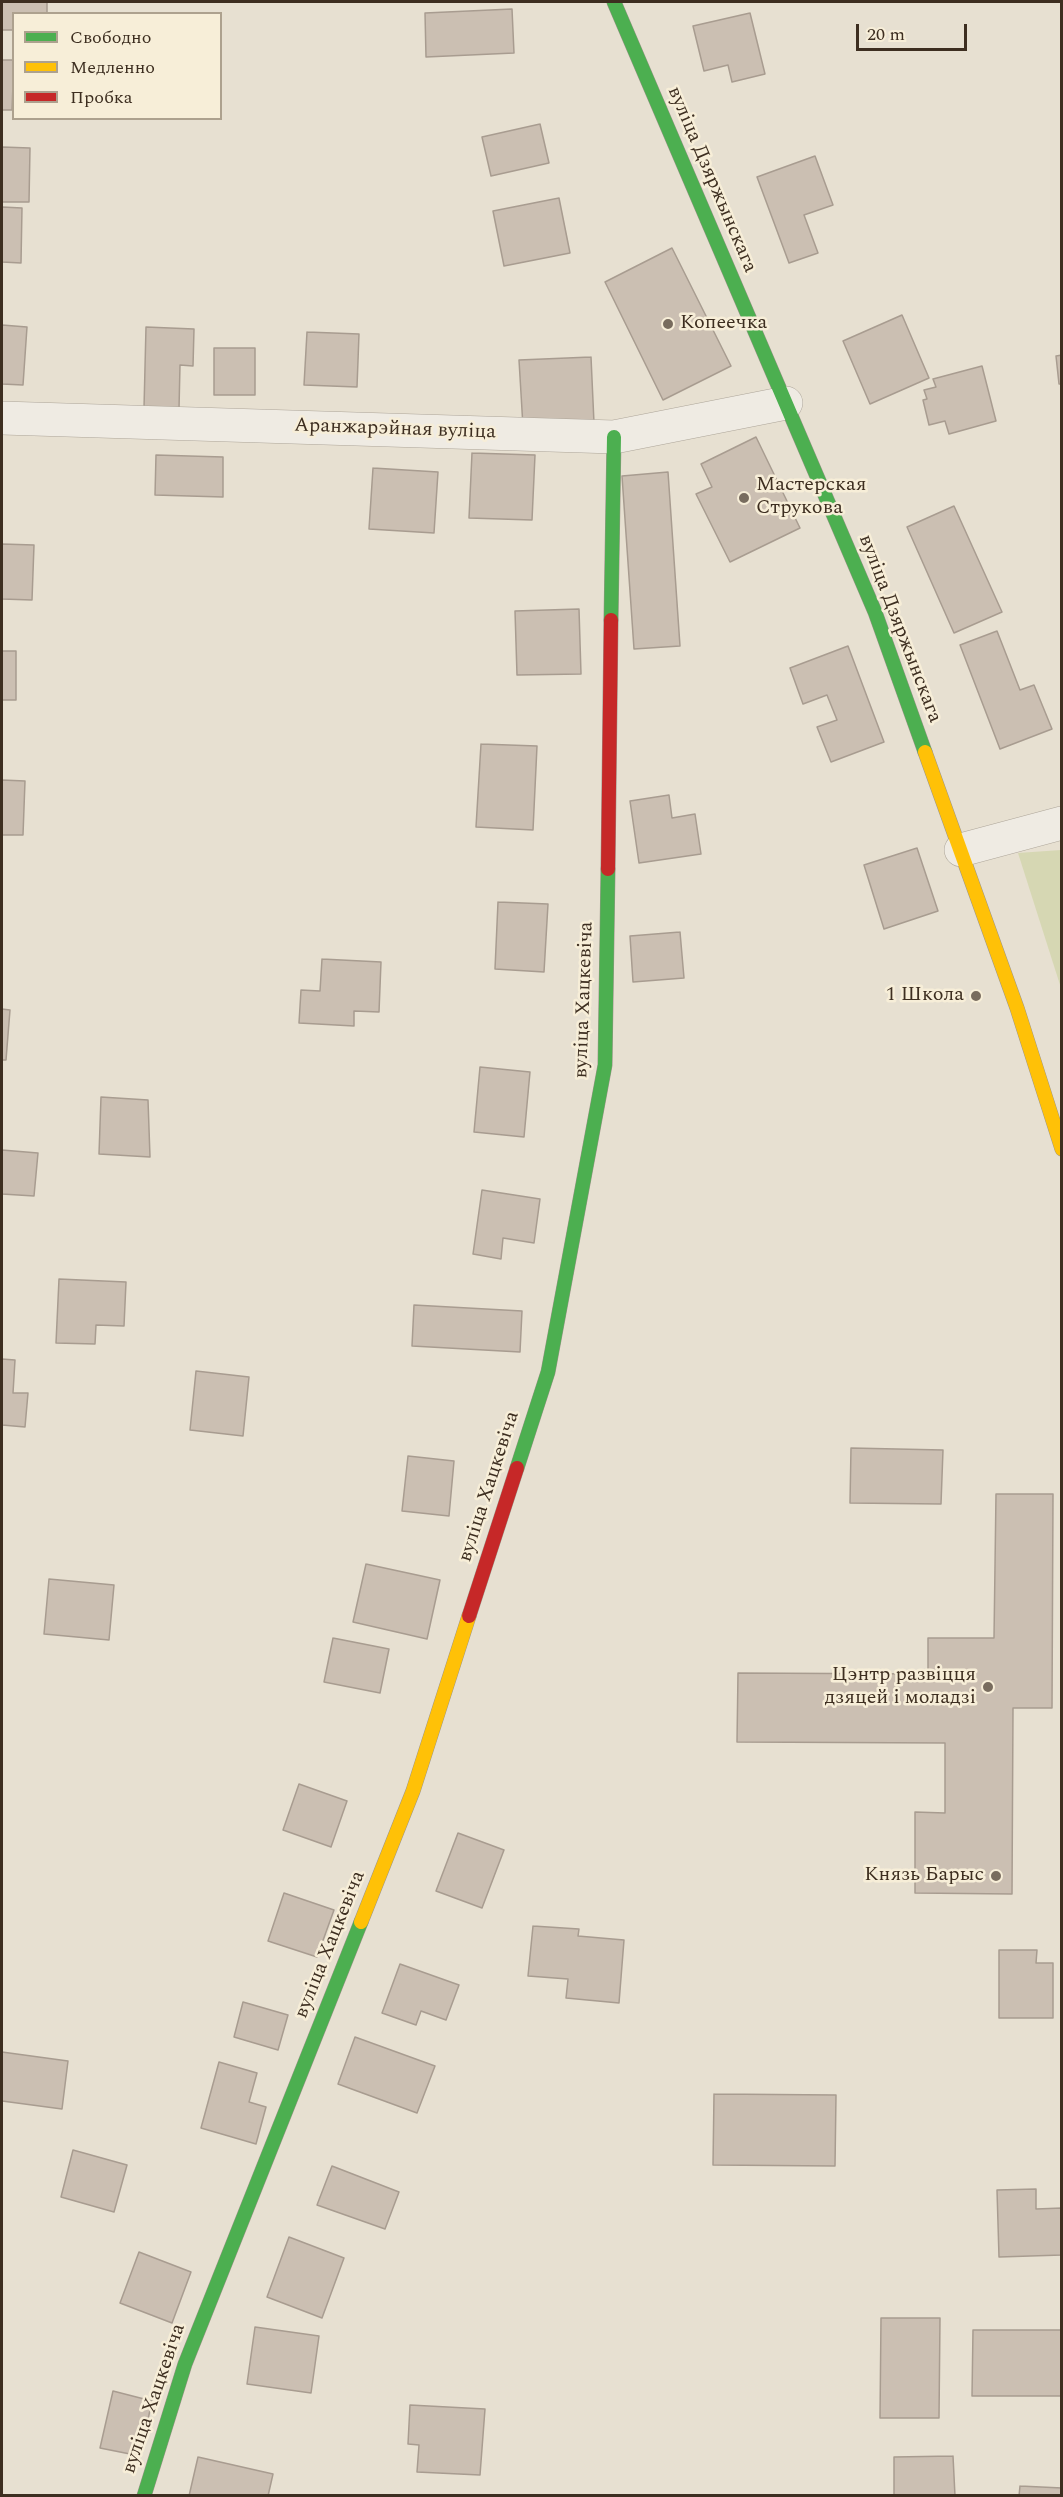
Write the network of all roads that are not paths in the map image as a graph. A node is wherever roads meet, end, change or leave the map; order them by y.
1 (614, 2) edge
2 (786, 403) junction
3 (2, 418) edge
4 (614, 437) junction
5 (1062, 823) edge
6 (962, 850) junction
7 (1062, 1149) edge
8 (144, 2496) edge

1 - 2 street, вуліца Дзяржынскага
2 - 4 street, Аранжарэйная вуліца
2 - 6 street, вуліца Дзяржынскага
3 - 4 street, Аранжарэйная вуліца
4 - 8 street, вуліца Хацкевіча
5 - 6 street
6 - 7 street, вуліца Дзяржынскага

